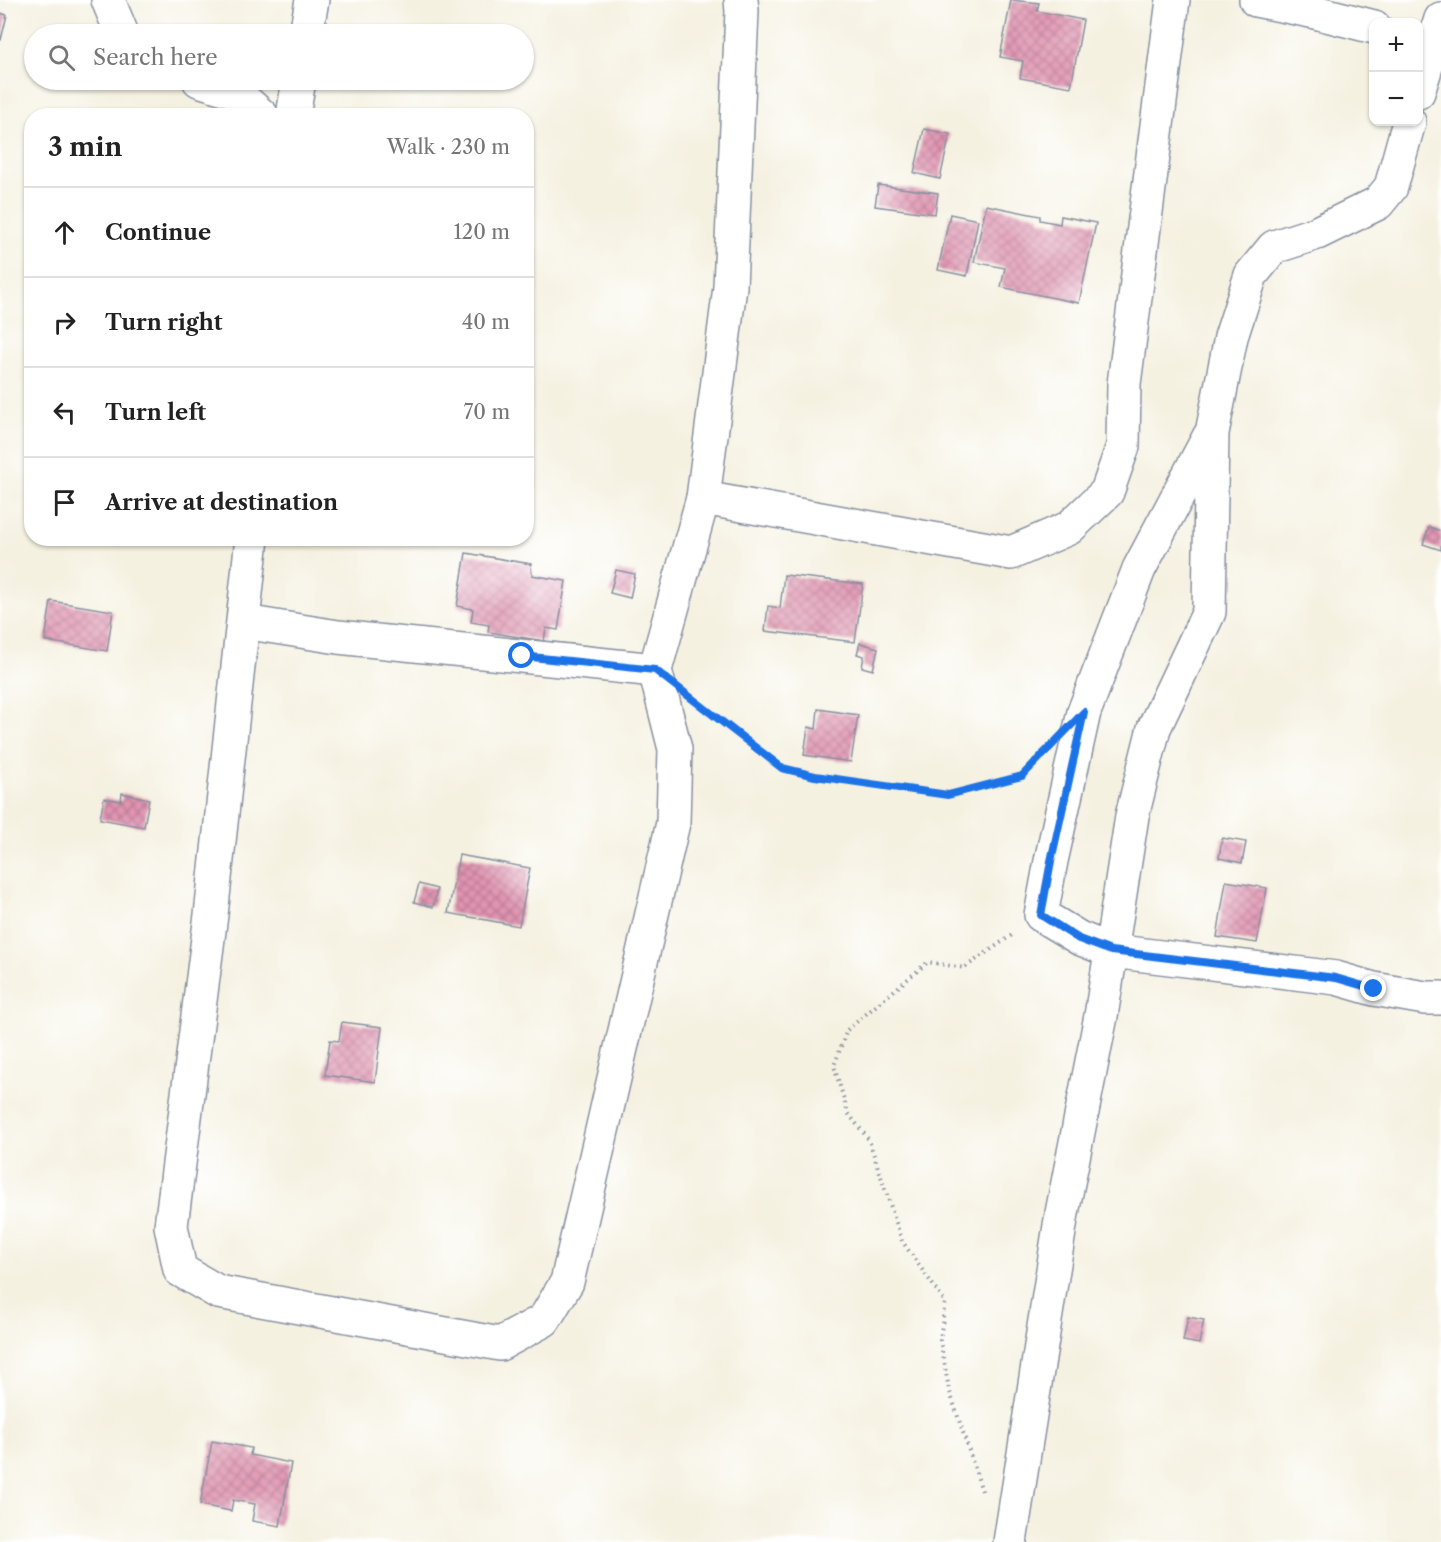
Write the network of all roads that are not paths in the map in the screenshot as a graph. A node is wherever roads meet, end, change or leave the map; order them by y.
1 (108, 0) edge
2 (741, 0) edge
3 (1173, 0) edge
4 (1256, 0) edge
5 (118, 24) edge
6 (1369, 26) edge
7 (1434, 36) edge
8 (1423, 77) edge
9 (246, 90) edge
10 (297, 90) edge
11 (257, 108) edge
12 (294, 108) edge
13 (1407, 126) edge
14 (1212, 433) junction
15 (703, 498) junction
16 (251, 546) edge
17 (244, 622) junction
18 (655, 670) junction
19 (1111, 951) junction
20 (1441, 998) edge
21 (1010, 1542) edge

1 - 5 street
2 - 15 street
3 - 15 street
4 - 6 street
7 - 8 street
9 - 11 street
10 - 12 street
13 - 14 street
14 - 19 street
14 - 19 street
15 - 18 street
16 - 17 street
17 - 18 street
17 - 18 street
19 - 20 street
19 - 21 street

